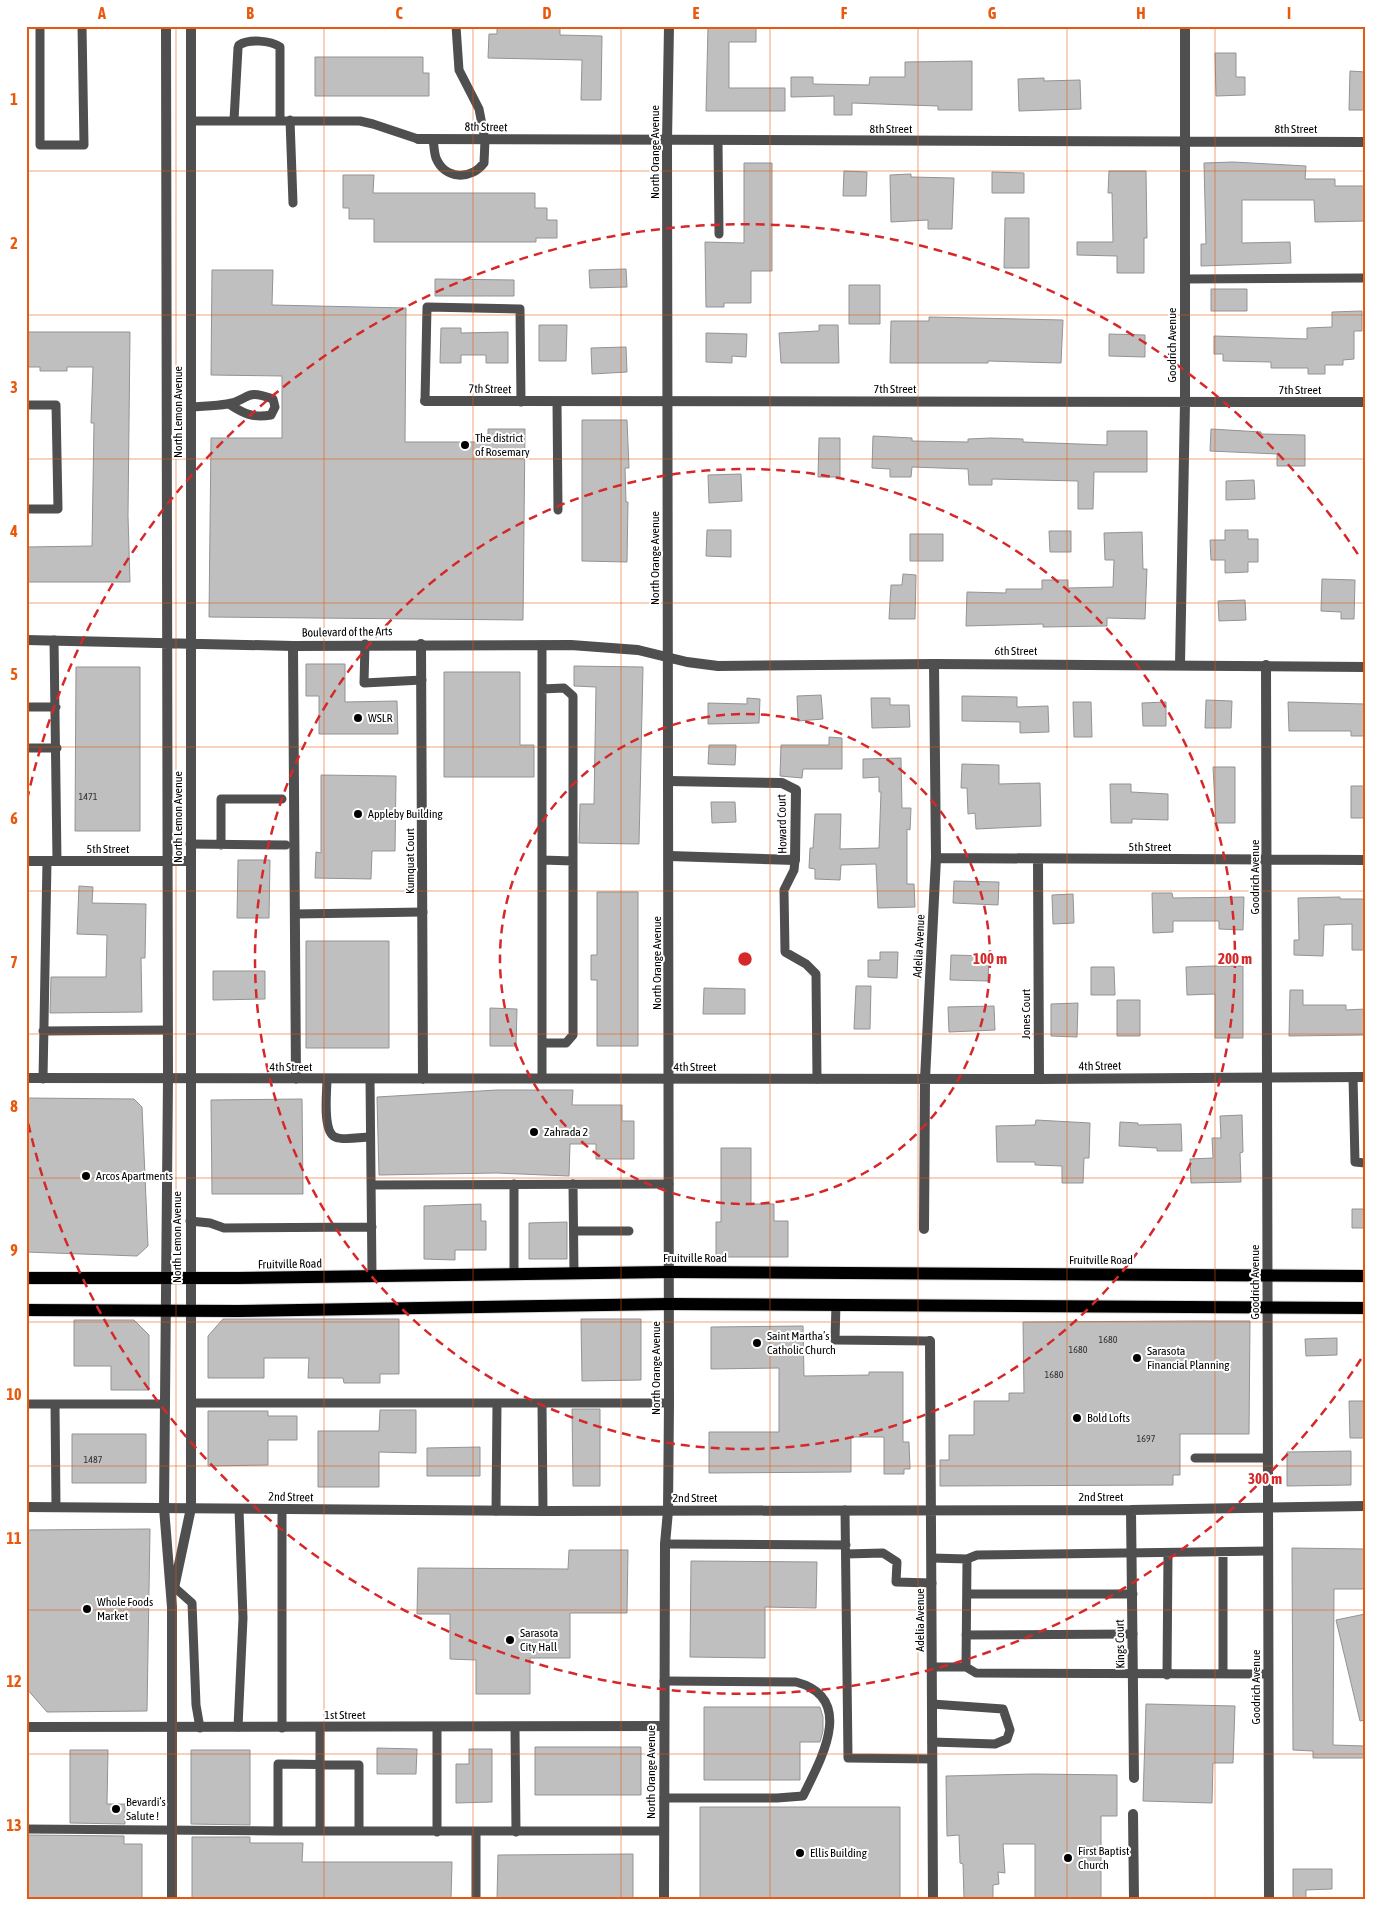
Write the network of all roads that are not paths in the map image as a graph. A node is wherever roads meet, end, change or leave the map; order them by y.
1 (40, 26) edge
2 (82, 26) edge
3 (166, 26) edge
4 (191, 26) edge
5 (456, 26) edge
6 (669, 26) edge
7 (1185, 26) edge
8 (234, 120) junction
9 (285, 120) junction
10 (191, 121) junction
11 (418, 138) joint
12 (433, 139) junction
13 (485, 140) junction
14 (667, 141) junction
15 (718, 141) junction
16 (1185, 142) junction
17 (1365, 142) edge
18 (293, 203) dead end
19 (719, 234) dead end
20 (1365, 278) edge
21 (1185, 279) junction
22 (424, 401) joint
23 (521, 402) junction
24 (557, 402) junction
25 (667, 402) junction
26 (1185, 402) junction
27 (1365, 402) edge
28 (229, 404) dead end
29 (26, 405) edge
30 (191, 407) junction
31 (26, 509) edge
32 (558, 510) dead end
33 (26, 640) edge
34 (54, 640) junction
35 (167, 643) junction
36 (190, 643) junction
37 (365, 644) junction
38 (421, 644) junction
39 (542, 644) junction
40 (293, 646) junction
41 (668, 658) junction
42 (934, 664) junction
43 (1180, 664) junction
44 (1266, 666) junction
45 (1365, 666) edge
46 (422, 680) junction
47 (542, 688) junction
48 (26, 707) edge
49 (56, 707) junction
50 (26, 748) edge
51 (57, 748) junction
52 (668, 781) junction
53 (282, 799) dead end
54 (190, 844) junction
55 (286, 844) dead end
56 (220, 845) junction
57 (669, 856) junction
58 (936, 858) junction
59 (1038, 859) junction
60 (542, 860) junction
61 (795, 860) junction
62 (1268, 860) junction
63 (1365, 860) edge
64 (26, 861) edge
65 (52, 861) junction
66 (190, 861) junction
67 (573, 861) junction
68 (168, 862) junction
69 (423, 912) junction
70 (295, 914) junction
71 (168, 1030) junction
72 (43, 1031) junction
73 (542, 1043) junction
74 (1267, 1077) junction
75 (1354, 1077) junction
76 (1365, 1077) edge
77 (26, 1078) edge
78 (542, 1078) junction
79 (43, 1079) junction
80 (168, 1079) junction
81 (190, 1079) junction
82 (296, 1079) junction
83 (327, 1079) junction
84 (370, 1079) junction
85 (423, 1079) junction
86 (670, 1079) junction
87 (817, 1079) junction
88 (925, 1079) junction
89 (1039, 1080) junction
90 (370, 1137) junction
91 (1365, 1163) edge
92 (514, 1184) junction
93 (573, 1184) junction
94 (669, 1184) junction
95 (371, 1185) junction
96 (190, 1221) junction
97 (372, 1227) junction
98 (924, 1229) dead end
99 (574, 1231) junction
100 (629, 1231) dead end
101 (669, 1272) junction
102 (514, 1273) junction
103 (574, 1273) junction
104 (1268, 1275) junction
105 (372, 1276) junction
106 (1365, 1276) edge
107 (26, 1278) edge
108 (166, 1278) junction
109 (190, 1278) junction
110 (669, 1304) junction
111 (836, 1304) junction
112 (1268, 1307) junction
113 (1365, 1308) edge
114 (26, 1310) edge
115 (166, 1311) junction
116 (190, 1311) junction
117 (930, 1341) joint
118 (191, 1403) junction
119 (497, 1403) junction
120 (542, 1403) junction
121 (669, 1403) junction
122 (26, 1404) edge
123 (55, 1404) junction
124 (164, 1404) junction
125 (1195, 1458) dead end
126 (1268, 1458) junction
127 (1269, 1506) junction
128 (1365, 1506) edge
129 (26, 1507) edge
130 (56, 1507) junction
131 (164, 1508) junction
132 (191, 1508) junction
133 (239, 1509) junction
134 (282, 1509) junction
135 (845, 1510) junction
136 (932, 1510) junction
137 (1131, 1510) junction
138 (496, 1511) junction
139 (543, 1511) junction
140 (668, 1511) junction
141 (665, 1544) junction
142 (846, 1549) junction
143 (1268, 1551) junction
144 (1132, 1552) junction
145 (1223, 1552) junction
146 (1168, 1553) junction
147 (932, 1558) junction
148 (967, 1559) junction
149 (932, 1582) junction
150 (174, 1587) junction
151 (967, 1594) junction
152 (1132, 1594) junction
153 (172, 1607) junction
154 (1133, 1634) junction
155 (966, 1635) junction
156 (932, 1667) junction
157 (966, 1667) junction
158 (1223, 1674) junction
159 (1268, 1674) junction
160 (1133, 1675) junction
161 (1167, 1675) junction
162 (664, 1681) junction
163 (932, 1704) junction
164 (171, 1726) junction
165 (664, 1726) junction
166 (26, 1727) edge
167 (238, 1727) junction
168 (320, 1727) junction
169 (437, 1727) junction
170 (515, 1727) junction
171 (200, 1728) junction
172 (282, 1728) junction
173 (932, 1742) junction
174 (932, 1759) junction
175 (320, 1764) junction
176 (1134, 1778) dead end
177 (664, 1798) junction
178 (1134, 1814) dead end
179 (26, 1828) edge
180 (172, 1829) junction
181 (278, 1831) junction
182 (320, 1831) junction
183 (359, 1831) junction
184 (664, 1831) junction
185 (437, 1832) junction
186 (476, 1832) junction
187 (516, 1832) junction
188 (172, 1899) edge
189 (476, 1899) edge
190 (664, 1899) edge
191 (933, 1899) edge
192 (1134, 1899) edge
193 (1269, 1899) edge

1 - 2 lane
3 - 35 street
4 - 10 street, North Lemon Avenue
5 - 13 lane
6 - 14 street, North Orange Avenue
7 - 16 street, Goodrich Avenue
8 - 9 lane
8 - 9 lane
8 - 10 lane
9 - 11 lane
9 - 18 lane
10 - 30 street, North Lemon Avenue
11 - 12 street, 8th Street
12 - 13 street, 8th Street
12 - 13 lane
13 - 14 street, 8th Street
14 - 15 street, 8th Street
14 - 25 street, North Orange Avenue
15 - 16 street, 8th Street
15 - 19 lane
16 - 17 street, 8th Street
16 - 21 street, Goodrich Avenue
20 - 21 lane
21 - 26 street, Goodrich Avenue
22 - 23 street, 7th Street
22 - 23 lane
23 - 24 street, 7th Street
24 - 25 street, 7th Street
24 - 32 lane
25 - 26 street, 7th Street
25 - 41 street, North Orange Avenue
26 - 27 street, 7th Street
26 - 43 street, Goodrich Avenue
28 - 30 lane
29 - 31 lane
30 - 36 street, North Lemon Avenue
33 - 34 street, Boulevard of the Arts
34 - 35 street, Boulevard of the Arts
34 - 49 lane
35 - 36 street, Boulevard of the Arts
35 - 68 street
36 - 40 street, Boulevard of the Arts
36 - 54 street, North Lemon Avenue
37 - 38 street, Boulevard of the Arts
37 - 40 street, Boulevard of the Arts
37 - 46 lane
38 - 39 street, Boulevard of the Arts
38 - 46 street, Kumquat Court
39 - 41 street, Boulevard of the Arts
39 - 47 lane
40 - 70 street
41 - 42 street, 6th Street
41 - 52 street, North Orange Avenue
42 - 43 street, 6th Street
42 - 58 street, Adelia Avenue
43 - 44 street, 6th Street
44 - 45 street, 6th Street
44 - 62 street, Goodrich Avenue
46 - 69 street, Kumquat Court
47 - 60 lane
47 - 67 lane
48 - 49 lane
49 - 51 lane
50 - 51 lane
51 - 65 lane
52 - 57 street, North Orange Avenue
52 - 61 street, Howard Court
53 - 56 lane
54 - 56 lane
54 - 66 street, North Lemon Avenue
55 - 56 lane
57 - 61 street, Howard Court
57 - 86 street, North Orange Avenue
58 - 59 street, 5th Street
58 - 88 street, Adelia Avenue
59 - 62 street, 5th Street
59 - 89 street, Jones Court
60 - 67 lane
60 - 73 lane
61 - 87 lane
62 - 63 street, 5th Street
62 - 74 street, Goodrich Avenue
64 - 65 street, 5th Street
65 - 68 street, 5th Street
65 - 72 lane
66 - 68 street, 5th Street
66 - 81 street, North Lemon Avenue
67 - 73 lane
68 - 71 street
69 - 70 lane
69 - 85 street, Kumquat Court
70 - 82 street
71 - 72 lane
71 - 80 street
72 - 79 lane
73 - 78 lane
74 - 75 street, 4th Street
74 - 89 street, 4th Street
74 - 104 street, Goodrich Avenue
75 - 76 street, 4th Street
75 - 91 lane
77 - 79 street, 4th Street
78 - 85 street, 4th Street
78 - 86 street, 4th Street
79 - 80 street, 4th Street
80 - 81 street, 4th Street
80 - 108 street
81 - 82 street, 4th Street
81 - 96 street, North Lemon Avenue
82 - 83 street, 4th Street
83 - 84 street, 4th Street
83 - 90 lane
84 - 85 street, 4th Street
84 - 90 lane
86 - 87 street, 4th Street
86 - 94 street, North Orange Avenue
87 - 88 street, 4th Street
88 - 89 street, 4th Street
88 - 98 street, Adelia Avenue
90 - 95 lane
92 - 93 lane
92 - 95 lane
92 - 102 lane
93 - 94 lane
93 - 99 lane
94 - 101 street, North Orange Avenue
95 - 97 lane
96 - 97 lane
96 - 109 street, North Lemon Avenue
97 - 105 lane
99 - 100 lane
99 - 103 lane
101 - 103 main road, Fruitville Road
101 - 104 main road, Fruitville Road
101 - 110 street, North Orange Avenue
102 - 103 main road, Fruitville Road
102 - 105 main road, Fruitville Road
104 - 106 main road, Fruitville Road
104 - 112 street, Goodrich Avenue
105 - 109 main road, Fruitville Road
107 - 108 main road, Fruitville Road
108 - 109 main road, Fruitville Road
108 - 115 street
109 - 116 street, North Lemon Avenue
110 - 111 main road
110 - 116 main road
110 - 121 street, North Orange Avenue
111 - 112 main road
111 - 117 lane
112 - 113 main road
112 - 126 street, Goodrich Avenue
114 - 115 main road
115 - 116 main road
115 - 124 street
116 - 118 street, North Lemon Avenue
117 - 136 street, Adelia Avenue
118 - 119 lane
118 - 132 street, North Lemon Avenue
119 - 120 lane
119 - 138 lane
120 - 121 lane
120 - 139 lane
121 - 140 street, North Orange Avenue
122 - 123 lane
123 - 124 lane
123 - 130 lane
124 - 131 street
125 - 126 lane
126 - 127 street, Goodrich Avenue
127 - 128 street, 2nd Street
127 - 137 street, 2nd Street
127 - 143 street, Goodrich Avenue
129 - 130 street, 2nd Street
130 - 131 street, 2nd Street
131 - 132 street, 2nd Street
131 - 153 street
132 - 133 street, 2nd Street
132 - 150 street, North Lemon Avenue
133 - 134 street, 2nd Street
133 - 167 lane
134 - 138 street, 2nd Street
134 - 172 lane
135 - 136 street, 2nd Street
135 - 140 street, 2nd Street
135 - 142 lane
136 - 137 street, 2nd Street
136 - 147 street, Adelia Avenue
137 - 144 street, Kings Court
138 - 139 street, 2nd Street
139 - 140 street, 2nd Street
140 - 141 street, North Orange Avenue
141 - 142 lane
141 - 162 street, North Orange Avenue
142 - 149 lane
142 - 174 lane
143 - 145 lane
143 - 159 street, Goodrich Avenue
144 - 146 lane
144 - 148 lane
144 - 152 street, Kings Court
145 - 146 lane
145 - 158 lane
146 - 161 lane
147 - 148 lane
147 - 149 street, Adelia Avenue
148 - 151 lane
149 - 156 street, Adelia Avenue
150 - 153 street, North Lemon Avenue
150 - 171 lane
151 - 152 lane
151 - 155 lane
152 - 154 street, Kings Court
153 - 164 street
154 - 155 lane
154 - 160 street, Kings Court
155 - 157 lane
156 - 157 lane
156 - 163 street, Adelia Avenue
157 - 160 lane
158 - 159 lane
158 - 161 lane
159 - 193 street, Goodrich Avenue
160 - 161 lane
160 - 176 street, Kings Court
162 - 165 street, North Orange Avenue
162 - 177 lane
163 - 173 street, Adelia Avenue
163 - 173 lane
164 - 166 street, 1st Street
164 - 171 street, 1st Street
164 - 180 street
165 - 170 street, 1st Street
165 - 177 street, North Orange Avenue
167 - 171 street, 1st Street
167 - 172 street, 1st Street
168 - 169 street, 1st Street
168 - 172 street, 1st Street
168 - 175 lane
169 - 170 street, 1st Street
169 - 185 lane
170 - 187 lane
173 - 174 street, Adelia Avenue
174 - 191 street, Adelia Avenue
175 - 181 lane
175 - 182 lane
175 - 183 lane
177 - 184 street, North Orange Avenue
178 - 192 street
179 - 180 lane
180 - 181 lane
180 - 188 street
181 - 182 lane
182 - 183 lane
183 - 185 lane
184 - 187 lane
184 - 190 street, North Orange Avenue
185 - 186 lane
186 - 187 lane
186 - 189 lane

